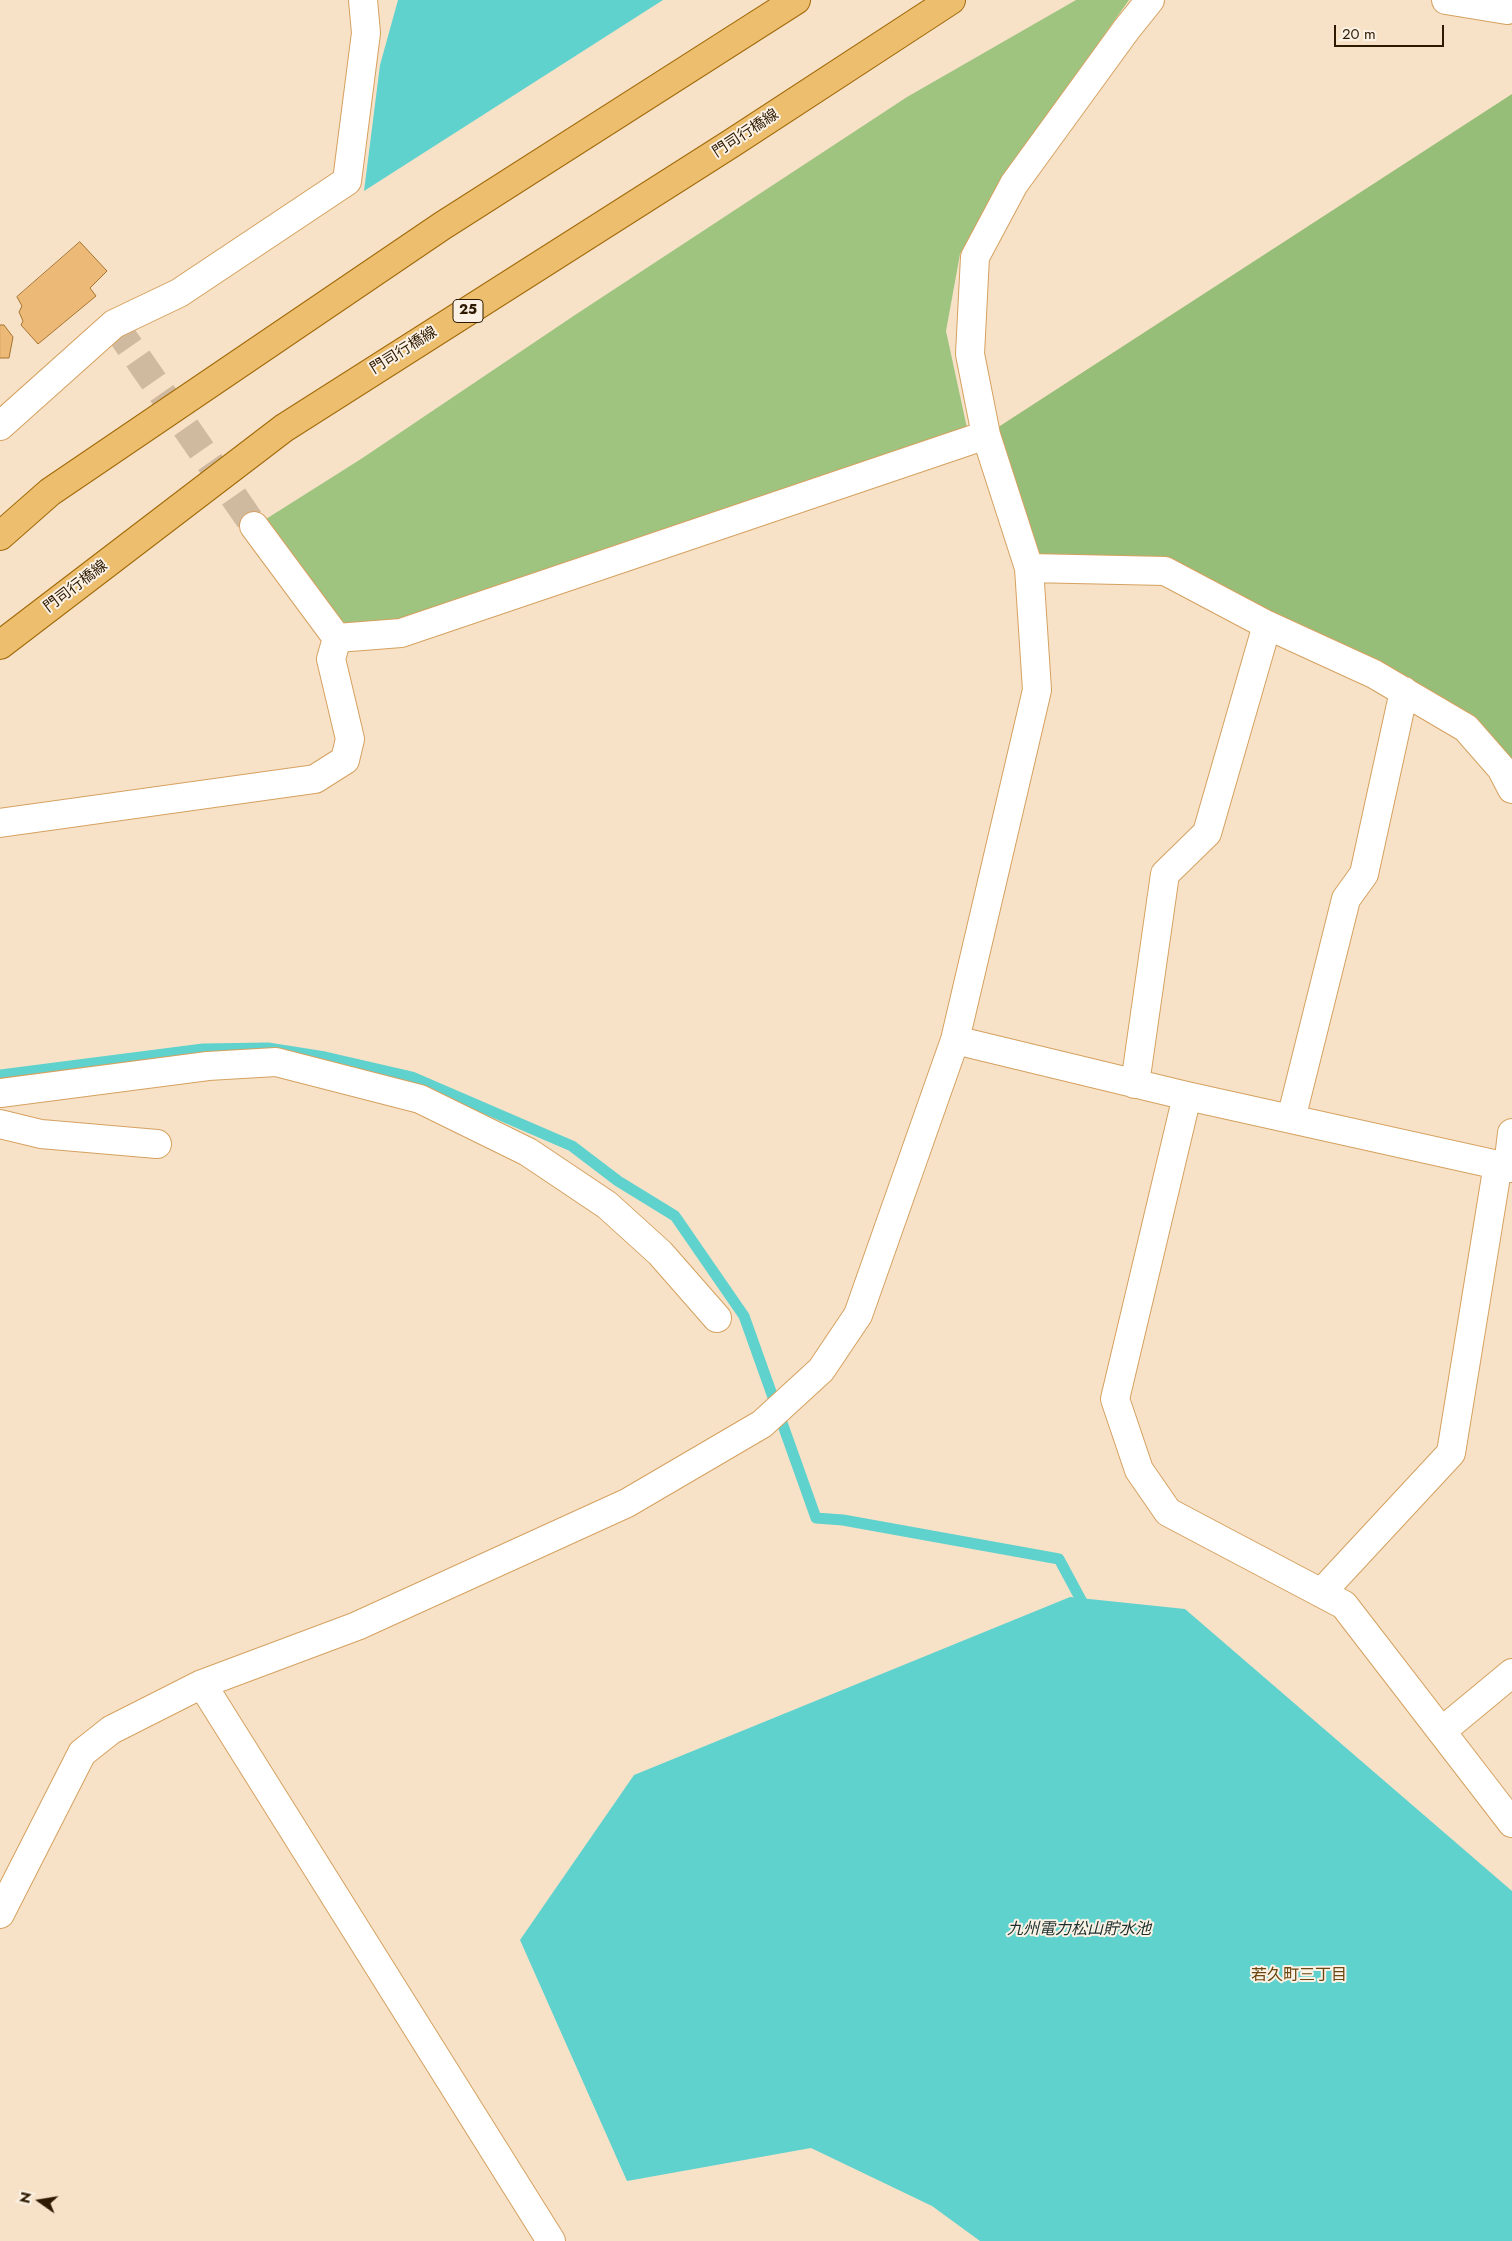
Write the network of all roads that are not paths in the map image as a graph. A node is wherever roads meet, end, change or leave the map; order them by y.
1 (363, 0) edge
2 (796, 0) edge
3 (951, 0) edge
4 (1150, 0) edge
5 (1446, 0) edge
6 (1507, 10) dead end
7 (0, 426) edge
8 (986, 435) junction
9 (254, 526) tunnel mouth
10 (0, 536) edge
11 (1028, 568) junction
12 (1267, 625) junction
13 (337, 638) junction
14 (0, 645) edge
15 (1404, 692) junction
16 (1512, 789) edge
17 (0, 823) edge
18 (955, 1040) junction
19 (1135, 1084) junction
20 (0, 1093) edge
21 (1187, 1096) junction
22 (1291, 1119) junction
23 (0, 1124) edge
24 (1512, 1133) edge
25 (157, 1144) dead end
26 (1506, 1166) edge
27 (717, 1318) dead end
28 (1321, 1593) junction
29 (1512, 1673) edge
30 (202, 1684) junction
31 (1442, 1731) junction
32 (1512, 1823) edge
33 (0, 1914) edge
34 (551, 2241) edge

1 - 7 street
2 - 10 main road
3 - 14 main road, 門司行橋線 / 25
4 - 8 street
5 - 6 street
8 - 11 street
8 - 13 street
9 - 13 street
11 - 12 street
11 - 18 street
12 - 15 street
12 - 19 street
13 - 17 street
15 - 16 street
15 - 22 street
18 - 19 street
18 - 30 street
19 - 21 street
20 - 27 street
21 - 22 street
21 - 28 street
22 - 26 street
23 - 25 street
24 - 26 street
26 - 28 street
28 - 31 street
29 - 31 street
30 - 33 street
30 - 34 street
31 - 32 street

